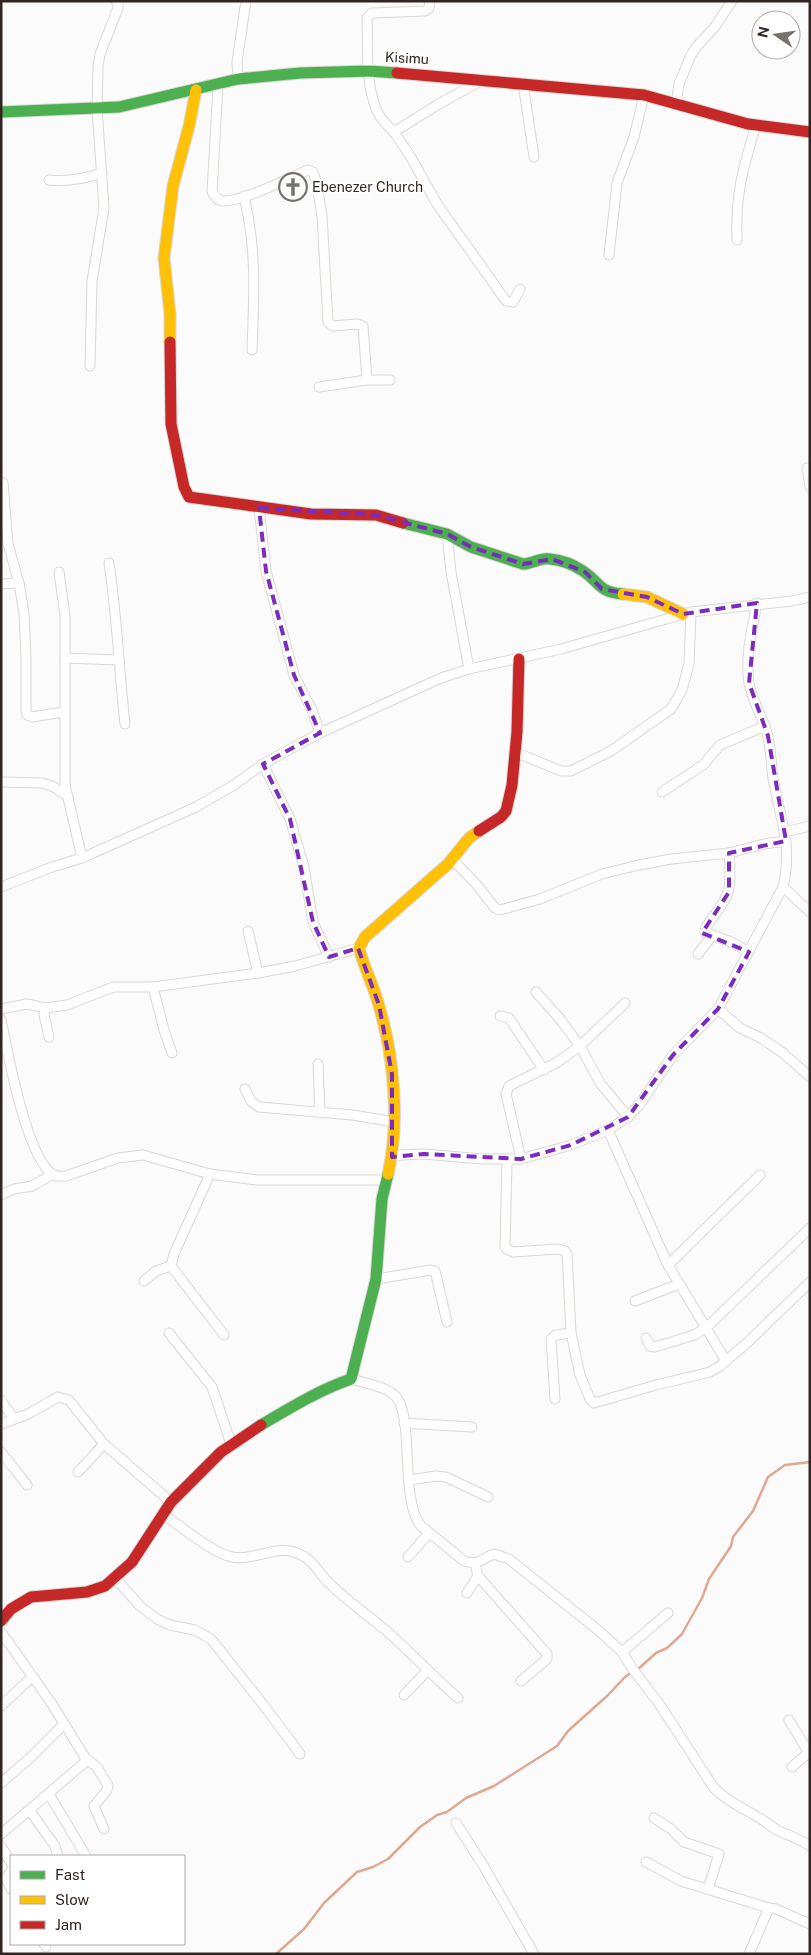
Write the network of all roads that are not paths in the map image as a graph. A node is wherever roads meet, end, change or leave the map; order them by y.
1 (116, 1) edge
2 (246, 1) edge
3 (430, 1) edge
4 (732, 1) edge
5 (369, 71) junction
6 (238, 79) junction
7 (484, 79) junction
8 (523, 83) junction
9 (218, 85) junction
10 (196, 90) junction
11 (644, 95) junction
12 (676, 104) junction
13 (97, 109) junction
14 (1, 112) edge
15 (756, 125) junction
16 (394, 132) junction
17 (810, 132) edge
18 (534, 157) dead end
19 (102, 174) junction
20 (49, 180) dead end
21 (244, 196) junction
22 (737, 240) dead end
23 (609, 255) dead end
24 (520, 289) dead end
25 (252, 350) dead end
26 (90, 366) dead end
27 (367, 380) junction
28 (390, 380) dead end
29 (318, 387) dead end
30 (807, 468) dead end
31 (3, 483) dead end
32 (810, 487) edge
33 (259, 508) junction
34 (448, 534) junction
35 (5, 544) edge
36 (109, 563) dead end
37 (59, 572) dead end
38 (19, 583) junction
39 (1, 584) edge
40 (810, 597) edge
41 (757, 603) junction
42 (687, 613) junction
43 (65, 658) junction
44 (518, 658) junction
45 (118, 660) junction
46 (469, 669) junction
47 (64, 712) junction
48 (125, 724) dead end
49 (765, 726) junction
50 (320, 733) junction
51 (515, 752) junction
52 (263, 764) junction
53 (1, 782) edge
54 (662, 792) dead end
55 (68, 797) junction
56 (810, 826) edge
57 (786, 836) junction
58 (730, 853) junction
59 (82, 858) junction
60 (452, 859) junction
61 (783, 887) junction
62 (1, 888) edge
63 (810, 912) edge
64 (248, 931) dead end
65 (712, 936) junction
66 (359, 948) junction
67 (749, 952) junction
68 (698, 954) dead end
69 (329, 957) junction
70 (258, 973) junction
71 (153, 987) junction
72 (536, 992) dead end
73 (625, 1004) dead end
74 (46, 1008) junction
75 (1, 1009) edge
76 (718, 1009) junction
77 (500, 1016) dead end
78 (1, 1019) edge
79 (49, 1037) dead end
80 (580, 1046) junction
81 (172, 1053) dead end
82 (318, 1064) dead end
83 (544, 1070) junction
84 (810, 1078) edge
85 (245, 1089) dead end
86 (320, 1113) junction
87 (628, 1117) junction
88 (394, 1122) junction
89 (608, 1130) junction
90 (392, 1158) junction
91 (521, 1159) junction
92 (507, 1160) junction
93 (53, 1174) junction
94 (210, 1174) junction
95 (760, 1175) dead end
96 (385, 1180) junction
97 (1, 1195) edge
98 (810, 1228) edge
99 (668, 1265) junction
100 (171, 1266) junction
101 (376, 1278) junction
102 (144, 1281) dead end
103 (810, 1282) edge
104 (679, 1284) junction
105 (635, 1301) dead end
106 (447, 1322) dead end
107 (706, 1328) junction
108 (169, 1332) dead end
109 (571, 1333) junction
110 (224, 1335) dead end
111 (646, 1338) dead end
112 (726, 1361) junction
113 (351, 1379) junction
114 (555, 1399) dead end
115 (1, 1400) edge
116 (14, 1419) junction
117 (404, 1423) junction
118 (1, 1424) edge
119 (472, 1427) dead end
120 (104, 1444) junction
121 (231, 1444) junction
122 (1, 1452) edge
123 (78, 1472) dead end
124 (409, 1480) junction
125 (27, 1485) dead end
126 (488, 1497) dead end
127 (171, 1502) junction
128 (164, 1515) junction
129 (429, 1534) junction
130 (408, 1557) dead end
131 (475, 1564) junction
132 (478, 1576) junction
133 (115, 1578) junction
134 (467, 1592) dead end
135 (668, 1612) dead end
136 (1, 1621) edge
137 (1, 1632) edge
138 (622, 1652) junction
139 (427, 1671) junction
140 (32, 1677) junction
141 (521, 1681) dead end
142 (404, 1695) dead end
143 (458, 1698) dead end
144 (1, 1706) edge
145 (789, 1720) dead end
146 (64, 1724) junction
147 (300, 1754) dead end
148 (809, 1754) edge
149 (86, 1759) junction
150 (792, 1767) dead end
151 (1, 1784) edge
152 (49, 1794) junction
153 (30, 1811) junction
154 (654, 1818) dead end
155 (456, 1823) dead end
156 (104, 1829) dead end
157 (1, 1834) edge
158 (1, 1846) edge
159 (810, 1846) edge
160 (58, 1855) edge
161 (85, 1855) edge
162 (10, 1861) edge
163 (646, 1862) dead end
164 (10, 1872) edge
165 (10, 1887) edge
166 (708, 1889) junction
167 (769, 1908) junction
168 (810, 1924) edge
169 (534, 1954) edge
170 (749, 1954) edge

1 - 13 street
2 - 6 street
3 - 5 street
4 - 12 street
5 - 6 street, Kisimu
5 - 7 street, Kisimu
5 - 16 street
6 - 9 street, Kisimu
7 - 8 street, Kisimu
7 - 16 street
8 - 11 street, Kisimu
8 - 18 street
9 - 10 street, Kisimu
9 - 21 street
10 - 13 street, Kisimu
10 - 33 street
11 - 12 street, Kisimu
11 - 23 street
12 - 15 street, Kisimu
13 - 14 street, Kisimu
13 - 19 street
15 - 17 street, Kisimu
15 - 22 street
16 - 24 street
19 - 20 street
19 - 26 street
21 - 25 street
21 - 27 street
27 - 28 street
27 - 29 street
30 - 32 street
31 - 35 street
33 - 34 street
33 - 50 street
34 - 42 street
34 - 46 street
35 - 38 street
36 - 45 street
37 - 43 street
38 - 39 street
38 - 47 street
40 - 41 street
41 - 42 street
41 - 49 street
42 - 44 street
42 - 51 street
43 - 45 street
43 - 47 street
44 - 46 street
44 - 51 street
45 - 48 street
46 - 50 street
47 - 55 street
49 - 54 street
49 - 57 street
50 - 52 street
51 - 60 street
52 - 59 street
52 - 69 street
53 - 55 street
55 - 59 street
56 - 57 street
57 - 58 street
57 - 61 street
58 - 60 street
58 - 65 street
59 - 62 street
60 - 66 street
61 - 63 street
61 - 67 street
64 - 70 street
65 - 67 street
65 - 68 street
66 - 69 street
66 - 88 street
67 - 76 street
69 - 70 street
70 - 71 street
71 - 74 street
71 - 81 street
72 - 80 street
73 - 80 street
74 - 75 street
74 - 79 street
76 - 84 street
76 - 87 street
77 - 83 street
78 - 93 street
80 - 83 street
80 - 87 street
82 - 86 street
83 - 91 street
85 - 86 street
86 - 88 street
87 - 89 street
88 - 90 street
89 - 91 street
89 - 99 street
90 - 92 street
90 - 96 street
91 - 92 street
92 - 109 street
93 - 94 street
93 - 97 street
94 - 96 street
94 - 100 street
95 - 99 street
96 - 101 street
98 - 107 street
99 - 104 street
100 - 102 street
100 - 110 street
101 - 106 street
101 - 113 street
103 - 112 street
104 - 105 street
104 - 107 street
107 - 111 street
107 - 112 street
108 - 121 street
109 - 112 street
109 - 114 street
113 - 117 street
113 - 121 street
115 - 116 street
116 - 118 street
116 - 120 street
117 - 119 street
117 - 124 street
120 - 123 street
120 - 127 street
121 - 127 street
122 - 125 street
124 - 126 street
124 - 129 street
127 - 128 street
128 - 133 street
128 - 139 street
129 - 130 street
129 - 131 street
131 - 132 street
131 - 138 street
132 - 134 street
132 - 141 street
133 - 136 street
133 - 147 street
135 - 138 street
137 - 140 street
138 - 159 street
139 - 142 street
139 - 143 street
140 - 144 street
140 - 146 street
145 - 148 street
146 - 149 street
146 - 151 street
148 - 150 street
149 - 152 street
149 - 156 street
152 - 153 street
152 - 161 street
153 - 157 street
153 - 160 street
154 - 166 street
155 - 169 street
158 - 162 street
163 - 166 street
164 - 165 street
166 - 167 street
167 - 168 street
167 - 170 street

